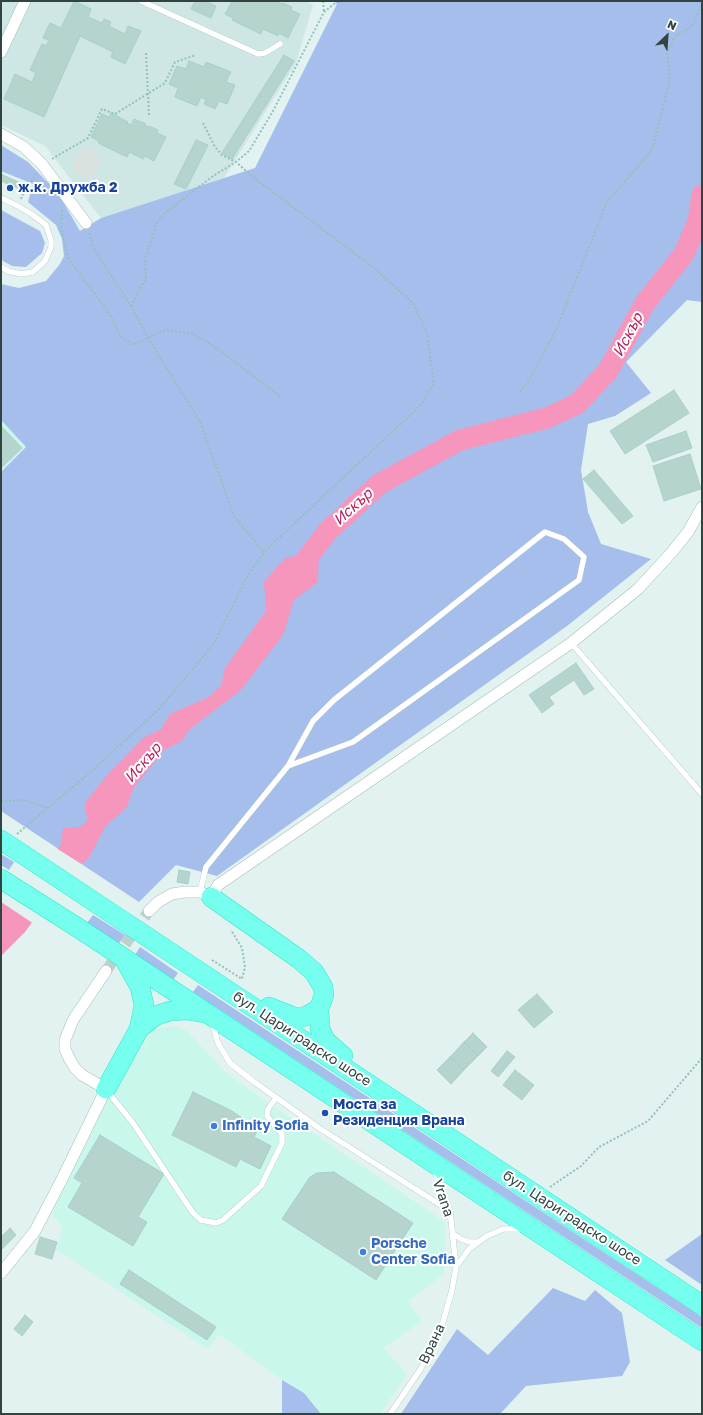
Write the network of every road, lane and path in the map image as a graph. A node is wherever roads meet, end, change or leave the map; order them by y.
1 (25, 1) edge
2 (141, 1) edge
3 (323, 1) edge
4 (338, 1) edge
5 (702, 4) edge
6 (324, 12) junction
7 (280, 44) dead end
8 (1, 52) edge
9 (146, 53) dead end
10 (196, 55) dead end
11 (147, 94) junction
12 (149, 115) dead end
13 (203, 123) dead end
14 (1, 134) edge
15 (236, 162) junction
16 (42, 164) junction
17 (63, 190) junction
18 (1, 198) edge
19 (18, 206) junction
20 (86, 223) joint
21 (1, 267) edge
22 (131, 306) junction
23 (148, 338) junction
24 (520, 392) dead end
25 (281, 397) dead end
26 (702, 507) edge
27 (264, 552) junction
28 (571, 643) junction
29 (288, 766) junction
30 (702, 794) edge
31 (1, 801) edge
32 (47, 808) junction
33 (12, 842) edge
34 (2, 879) edge
35 (205, 894) junction
36 (150, 911) tunnel mouth
37 (230, 928) dead end
38 (208, 958) dead end
39 (124, 959) junction
40 (106, 971) tunnel mouth
41 (231, 992) junction
42 (319, 1009) junction
43 (208, 1015) junction
44 (138, 1029) junction
45 (702, 1058) edge
46 (106, 1089) junction
47 (276, 1098) junction
48 (391, 1098) junction
49 (430, 1162) junction
50 (537, 1195) junction
51 (450, 1211) junction
52 (536, 1231) junction
53 (453, 1234) junction
54 (480, 1242) junction
55 (456, 1267) junction
56 (1, 1273) edge
57 (702, 1305) edge
58 (702, 1341) edge
59 (390, 1414) edge

1 - 8 street
2 - 7 lane
3 - 6 path
4 - 6 path
5 - 24 path
6 - 15 path
9 - 11 path
10 - 11 path
11 - 12 path
11 - 16 path
13 - 15 path
14 - 16 street
15 - 22 path
15 - 27 path
16 - 17 street
16 - 19 path
17 - 20 street
17 - 23 path
18 - 19 lane
19 - 21 lane
20 - 22 path
22 - 23 path
23 - 25 path
23 - 27 path
26 - 28 street
27 - 32 path
28 - 30 lane
28 - 35 street
29 - 29 lane
29 - 35 lane
31 - 32 path
32 - 33 path
33 - 41 highway, бул. Цариградско шосе
34 - 39 highway
35 - 36 street
35 - 42 highway
37 - 38 path
39 - 43 highway
39 - 44 highway
40 - 46 street
41 - 42 highway
41 - 48 highway, бул. Цариградско шосе
42 - 48 highway
43 - 44 highway
43 - 47 lane
43 - 49 highway
44 - 46 highway
45 - 50 path
46 - 47 lane
46 - 56 street
47 - 51 lane
48 - 50 highway, бул. Цариградско шосе
49 - 51 lane, Vrana
49 - 52 highway
50 - 57 highway, бул. Цариградско шосе
51 - 53 lane, Vrana
52 - 54 lane
52 - 58 highway
53 - 54 lane, Vrana
53 - 55 lane, Vrana
54 - 55 lane
55 - 59 lane, Врана

